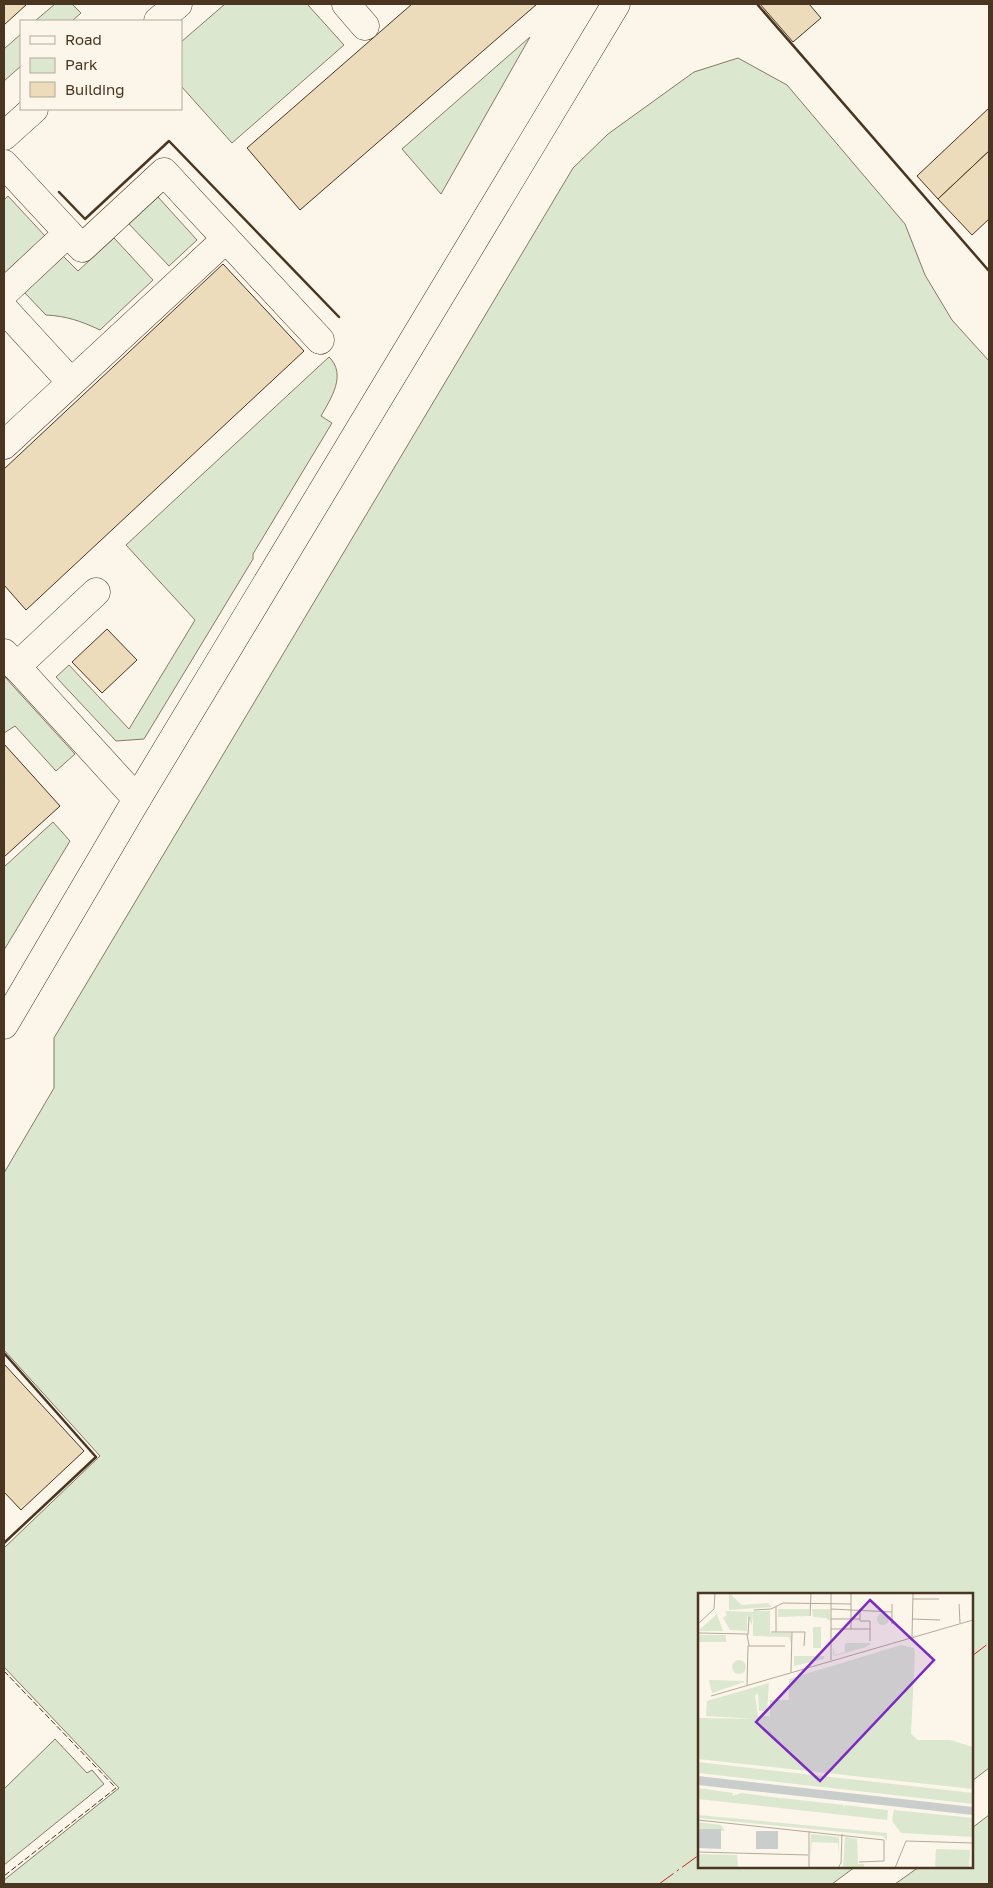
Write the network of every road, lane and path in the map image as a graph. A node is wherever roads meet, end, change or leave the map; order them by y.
1 (178, 4) edge
2 (346, 4) edge
3 (616, 4) edge
4 (159, 20) edge
5 (366, 26) dead end
6 (33, 110) edge
7 (4, 136) edge
8 (4, 164) edge
9 (68, 233) junction
10 (226, 239) junction
11 (4, 293) edge
12 (4, 309) edge
13 (320, 340) dead end
14 (71, 382) junction
15 (4, 445) edge
16 (96, 592) dead end
17 (10, 660) edge
18 (137, 799) junction
19 (4, 1026) edge

1 - 4 street
2 - 5 street
3 - 18 street
6 - 7 street
8 - 9 street
9 - 10 street
9 - 11 street
10 - 13 street
10 - 14 street
12 - 14 street
14 - 15 street
16 - 17 street
17 - 18 street
18 - 19 street

